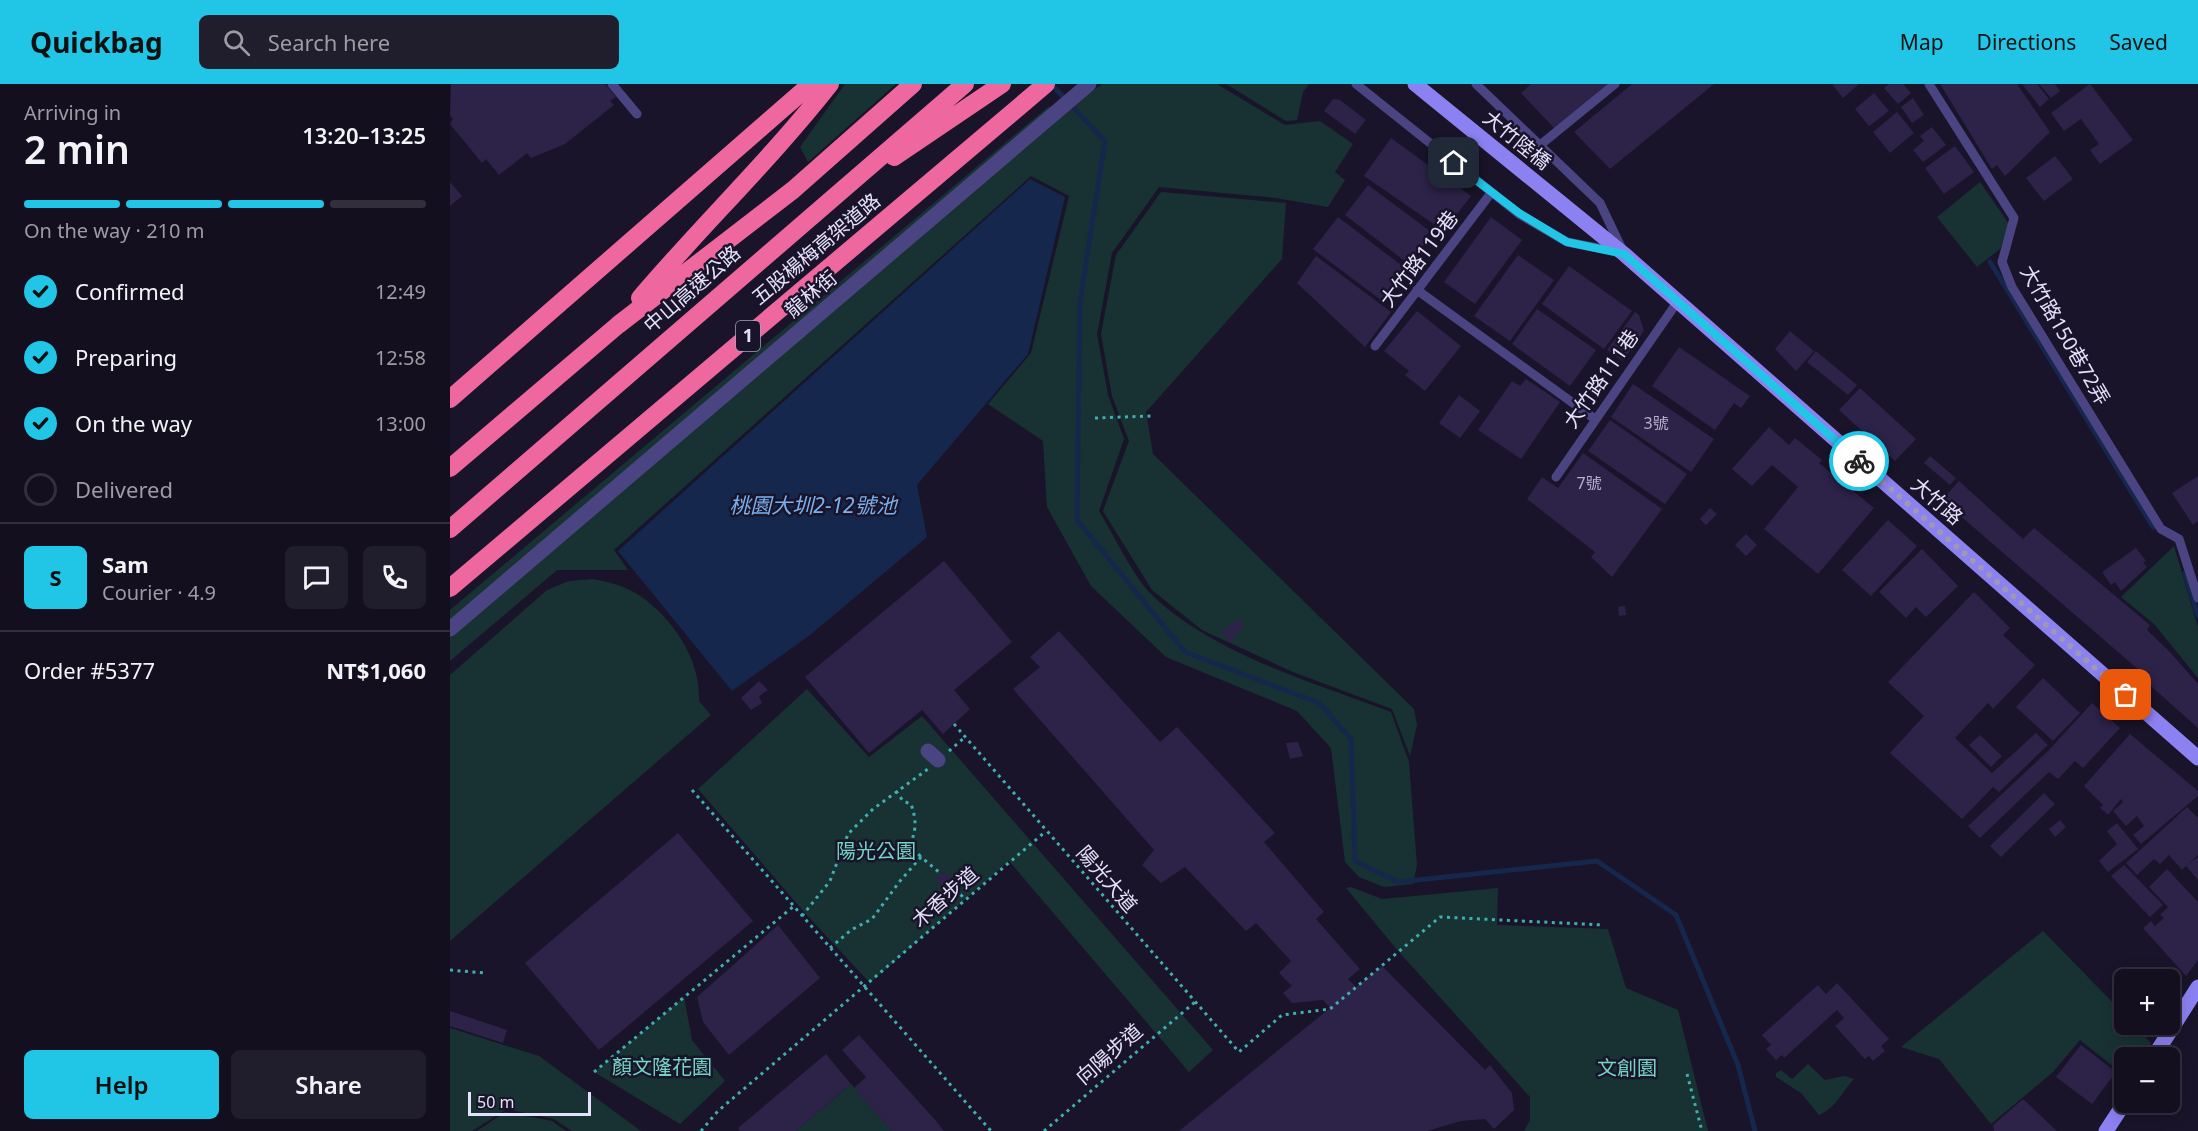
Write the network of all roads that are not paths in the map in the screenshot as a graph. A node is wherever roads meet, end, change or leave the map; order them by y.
1 (612, 84) edge
2 (810, 84) edge
3 (830, 84) edge
4 (914, 84) edge
5 (965, 84) edge
6 (1002, 84) edge
7 (1046, 84) edge
8 (1089, 84) edge
9 (1356, 84) edge
10 (1415, 84) edge
11 (1476, 84) edge
12 (1615, 84) edge
13 (1929, 84) edge
14 (637, 114) dead end
15 (1539, 146) junction
16 (1491, 193) junction
17 (818, 209) junction
18 (1593, 228) joint
19 (1624, 254) junction
20 (1417, 290) junction
21 (1678, 301) junction
22 (618, 325) junction
23 (1376, 346) dead end
24 (450, 399) edge
25 (1594, 419) junction
26 (450, 468) edge
27 (1556, 477) dead end
28 (450, 529) edge
29 (450, 588) edge
30 (2198, 598) edge
31 (450, 629) edge
32 (2198, 758) edge
33 (2198, 987) edge
34 (2160, 1047) edge
35 (2118, 1113) edge
36 (2106, 1131) edge

1 - 14 lane
2 - 24 highway
3 - 22 highway
4 - 22 highway, 中山高速公路
5 - 17 highway, 中山高速公路
6 - 17 highway
7 - 29 highway, 五股楊梅高架道路 / 1
8 - 31 street, 龍林街
9 - 16 lane
10 - 18 main road, 大竹陸橋
11 - 15 lane
12 - 15 lane
13 - 30 lane, 大竹路150巷72弄
15 - 19 lane
16 - 19 lane
16 - 20 lane, 大竹路119巷
17 - 28 highway, 中山高速公路
18 - 19 main road, 大竹路
19 - 21 main road, 大竹路
20 - 23 lane, 大竹路119巷
20 - 25 lane
21 - 25 lane, 大竹路111巷
21 - 32 main road, 大竹路
22 - 26 highway, 中山高速公路
25 - 27 lane, 大竹路111巷
33 - 34 main road
35 - 36 main road

